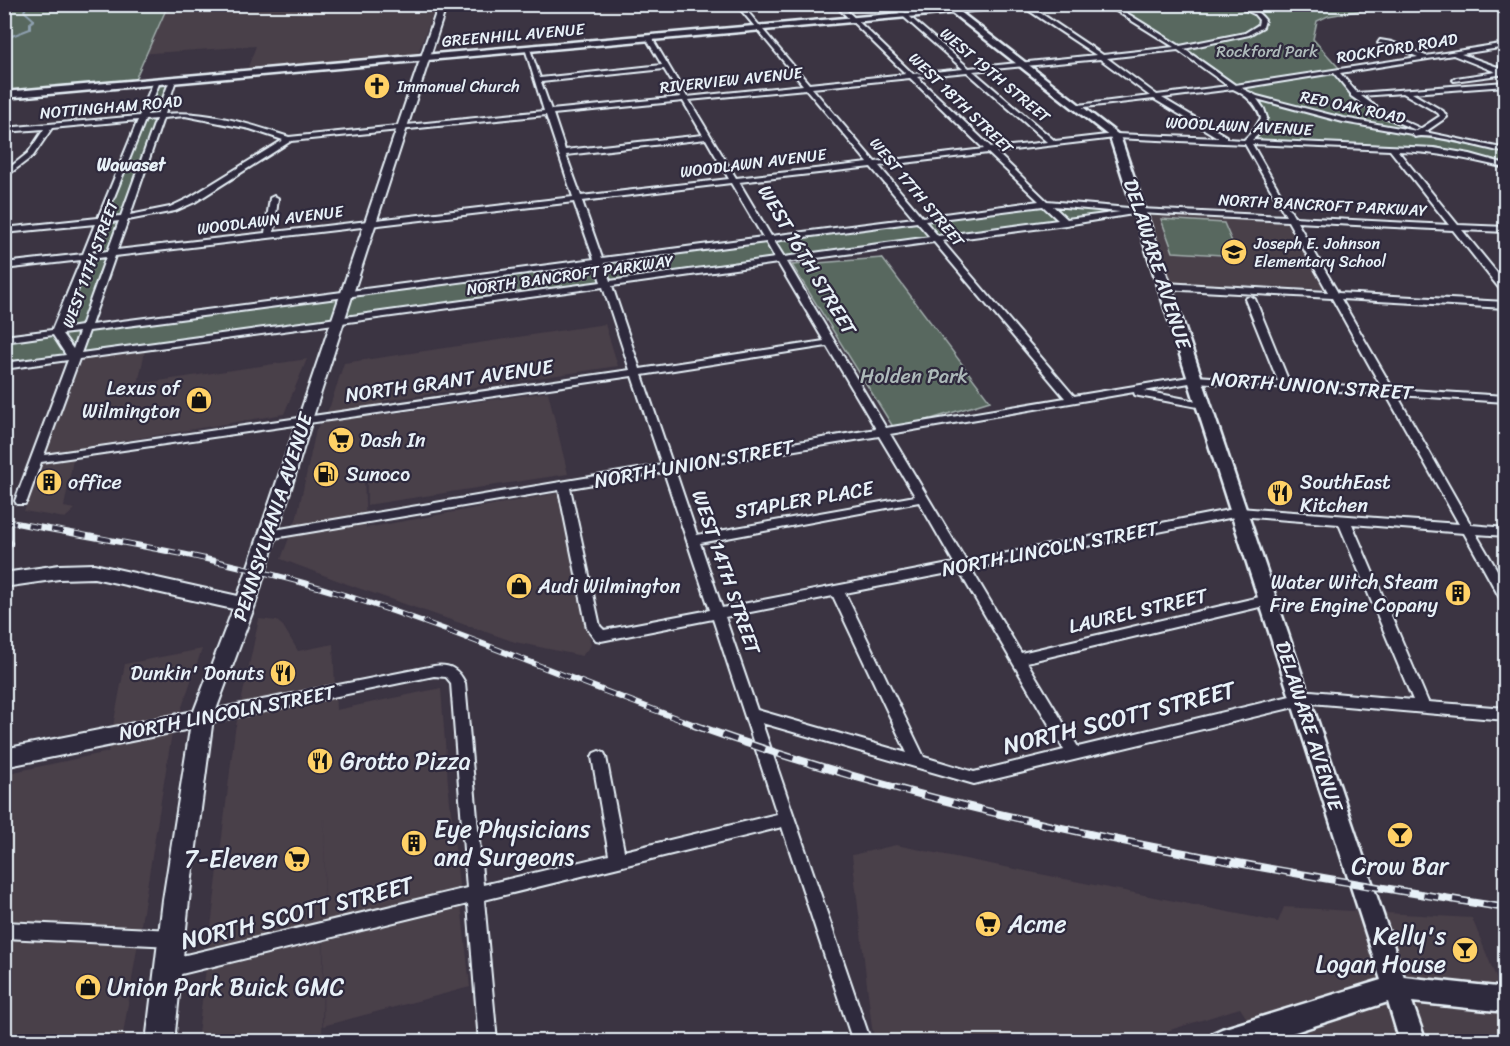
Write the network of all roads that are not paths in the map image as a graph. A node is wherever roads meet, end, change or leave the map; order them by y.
1 (443, 4) edge
2 (738, 4) edge
3 (836, 4) edge
4 (891, 4) edge
5 (1023, 4) edge
6 (1107, 4) edge
7 (1235, 4) edge
8 (949, 8) edge
9 (904, 15) junction
10 (852, 20) junction
11 (758, 28) junction
12 (649, 38) junction
13 (1506, 45) edge
14 (1176, 48) junction
15 (527, 49) junction
16 (1454, 53) junction
17 (1101, 56) junction
18 (424, 58) junction
19 (1425, 58) junction
20 (1402, 62) junction
21 (1022, 64) junction
22 (666, 67) junction
23 (966, 70) junction
24 (1335, 71) junction
25 (1504, 72) edge
26 (910, 76) junction
27 (172, 80) junction
28 (538, 80) junction
29 (157, 81) junction
30 (1506, 84) edge
31 (807, 86) junction
32 (1234, 87) junction
33 (1402, 90) junction
34 (4, 95) edge
35 (1250, 95) junction
36 (1353, 95) junction
37 (1157, 98) junction
38 (685, 99) junction
39 (1078, 107) junction
40 (549, 112) junction
41 (160, 116) junction
42 (141, 118) junction
43 (49, 126) junction
44 (401, 128) junction
45 (4, 130) edge
46 (1416, 135) junction
47 (1115, 136) junction
48 (708, 137) junction
49 (289, 139) junction
50 (1230, 140) junction
51 (1247, 141) junction
52 (1053, 142) junction
53 (1392, 148) junction
54 (989, 150) junction
55 (1434, 150) junction
56 (1506, 151) edge
57 (562, 153) junction
58 (873, 164) junction
59 (1506, 166) edge
60 (4, 176) edge
61 (733, 180) junction
62 (274, 198) dead end
63 (578, 199) junction
64 (1044, 203) junction
65 (1140, 211) junction
66 (124, 218) junction
67 (920, 219) junction
68 (1292, 219) junction
69 (100, 221) junction
70 (369, 223) junction
71 (1066, 223) junction
72 (1454, 227) junction
73 (1506, 230) edge
74 (4, 231) edge
75 (269, 235) junction
76 (768, 239) junction
77 (938, 240) junction
78 (112, 254) junction
79 (86, 257) junction
80 (599, 261) junction
81 (782, 261) junction
82 (4, 266) edge
83 (607, 285) junction
84 (1164, 286) junction
85 (1506, 291) edge
86 (345, 295) junction
87 (1336, 297) junction
88 (1251, 299) dead end
89 (1506, 305) edge
90 (339, 321) junction
91 (85, 329) junction
92 (56, 333) junction
93 (4, 339) edge
94 (830, 343) junction
95 (73, 357) junction
96 (4, 366) edge
97 (636, 372) junction
98 (1195, 379) junction
99 (1285, 385) junction
100 (1390, 391) junction
101 (1119, 392) junction
102 (1506, 399) edge
103 (1072, 400) junction
104 (1203, 405) junction
105 (304, 420) junction
106 (883, 432) junction
107 (37, 459) junction
108 (668, 468) junction
109 (564, 486) junction
110 (922, 498) junction
111 (21, 501) dead end
112 (1239, 512) junction
113 (1344, 520) junction
114 (1468, 530) junction
115 (1506, 532) edge
116 (268, 535) junction
117 (693, 540) junction
118 (962, 566) junction
119 (4, 580) edge
120 (837, 591) junction
121 (1506, 597) edge
122 (1268, 600) junction
123 (245, 605) junction
124 (718, 614) junction
125 (1017, 659) junction
126 (1300, 699) junction
127 (1423, 706) junction
128 (751, 714) junction
129 (1506, 714) edge
130 (202, 718) junction
131 (1074, 754) junction
132 (599, 757) dead end
133 (4, 758) edge
134 (919, 762) junction
135 (787, 819) junction
136 (618, 860) junction
137 (476, 894) junction
138 (4, 930) edge
139 (173, 938) junction
140 (170, 968) junction
141 (1395, 988) junction
142 (1506, 1000) edge
143 (1236, 1040) edge
144 (160, 1041) edge
145 (488, 1041) edge
146 (862, 1041) edge
147 (1413, 1041) edge

1 - 18 main road, PENNSYLVANIA AVENUE
2 - 11 street, WEST 17TH STREET
3 - 10 street, WEST 18TH STREET
4 - 9 street, WEST 19TH STREET
5 - 8 street, GREENHILL AVENUE
5 - 17 street
6 - 14 street, RED OAK ROAD
7 - 14 street, RIVERVIEW AVENUE
8 - 9 street, GREENHILL AVENUE
8 - 21 street
9 - 10 street, GREENHILL AVENUE
9 - 23 street, WEST 19TH STREET
10 - 11 street, GREENHILL AVENUE
10 - 26 street, WEST 18TH STREET
11 - 12 street, GREENHILL AVENUE
11 - 31 street, WEST 17TH STREET
12 - 15 street, GREENHILL AVENUE
12 - 22 street, WEST 16TH STREET
13 - 16 street, ROCKFORD ROAD
14 - 17 street, RIVERVIEW AVENUE
14 - 32 street, RED OAK ROAD
15 - 18 street, GREENHILL AVENUE
15 - 28 street, WEST 14TH STREET
16 - 19 street, ROCKFORD ROAD
16 - 25 street
17 - 21 street, RIVERVIEW AVENUE
17 - 37 street
18 - 27 street, GREENHILL AVENUE
18 - 44 main road, PENNSYLVANIA AVENUE
19 - 20 street, ROCKFORD ROAD
19 - 20 street
20 - 24 street, ROCKFORD ROAD
21 - 23 street, RIVERVIEW AVENUE
21 - 39 street
22 - 28 street
22 - 38 street, WEST 16TH STREET
23 - 26 street, RIVERVIEW AVENUE
23 - 52 street, WEST 19TH STREET
24 - 32 street, ROCKFORD ROAD
24 - 36 street
25 - 33 street
26 - 31 street, RIVERVIEW AVENUE
26 - 54 street, WEST 18TH STREET
27 - 29 street, GREENHILL AVENUE
27 - 41 street, WEST 11TH STREET
28 - 40 street, WEST 14TH STREET
29 - 34 street, GREENHILL AVENUE
29 - 42 street, WEST 11TH STREET
30 - 33 street
31 - 38 street, RIVERVIEW AVENUE
31 - 58 street, WEST 17TH STREET
32 - 35 street, RED OAK ROAD
32 - 37 street, ROCKFORD ROAD
33 - 36 street
33 - 46 street
35 - 46 street, RED OAK ROAD
35 - 51 street
36 - 46 street
37 - 39 street, ROCKFORD ROAD
37 - 50 street
38 - 40 street, RIVERVIEW AVENUE
38 - 48 street, WEST 16TH STREET
39 - 47 street
40 - 44 street, RIVERVIEW AVENUE
40 - 57 street, WEST 14TH STREET
41 - 42 street, NOTTINGHAM ROAD
41 - 49 street, NOTTINGHAM ROAD
41 - 66 street, WEST 11TH STREET
42 - 43 street, NOTTINGHAM ROAD
42 - 69 street, WEST 11TH STREET
43 - 45 street, NOTTINGHAM ROAD
43 - 60 street
44 - 49 street, RIVERVIEW AVENUE
44 - 70 main road, PENNSYLVANIA AVENUE
46 - 53 street
46 - 55 street
46 - 56 street, RED OAK ROAD
47 - 50 street, WOODLAWN AVENUE
47 - 52 street, WOODLAWN AVENUE
47 - 65 street, DELAWARE AVENUE
48 - 57 street
48 - 61 street, WEST 16TH STREET
49 - 66 street
50 - 51 street, WOODLAWN AVENUE
51 - 53 street, WOODLAWN AVENUE
51 - 68 street
52 - 54 street, WOODLAWN AVENUE
53 - 55 street, WOODLAWN AVENUE
53 - 72 street
54 - 58 street, WOODLAWN AVENUE
54 - 64 street, WEST 18TH STREET
55 - 59 street, WOODLAWN AVENUE
57 - 63 street, WEST 14TH STREET
58 - 61 street, WOODLAWN AVENUE
58 - 67 street, WEST 17TH STREET
61 - 63 street, WOODLAWN AVENUE
61 - 76 street, WEST 16TH STREET
62 - 75 street
63 - 70 street, WOODLAWN AVENUE
63 - 80 street, WEST 14TH STREET
64 - 65 street, NORTH BANCROFT PARKWAY
64 - 67 street, NORTH BANCROFT PARKWAY
64 - 71 street, WEST 18TH STREET
65 - 68 street, NORTH BANCROFT PARKWAY
65 - 71 street, NORTH BANCROFT PARKWAY
65 - 84 street, DELAWARE AVENUE
66 - 69 street
66 - 78 street, WEST 11TH STREET
67 - 76 street, NORTH BANCROFT PARKWAY
67 - 77 street, WEST 17TH STREET
68 - 72 street, NORTH BANCROFT PARKWAY
68 - 87 street
69 - 74 street
69 - 79 street, WEST 11TH STREET
70 - 75 street, WOODLAWN AVENUE
70 - 86 main road, PENNSYLVANIA AVENUE
71 - 77 street, NORTH BANCROFT PARKWAY
72 - 73 street, NORTH BANCROFT PARKWAY
72 - 85 street
75 - 78 street, WOODLAWN AVENUE
76 - 80 street, NORTH BANCROFT PARKWAY
76 - 81 street, WEST 16TH STREET
77 - 81 street, NORTH BANCROFT PARKWAY
77 - 103 street, WEST 17TH STREET
78 - 79 street, WOODLAWN AVENUE
78 - 91 street, WEST 11TH STREET
79 - 82 street, WOODLAWN AVENUE
79 - 92 street, WEST 11TH STREET
80 - 83 street, WEST 14TH STREET
80 - 86 street, NORTH BANCROFT PARKWAY
81 - 83 street, NORTH BANCROFT PARKWAY
81 - 94 street, WEST 16TH STREET
83 - 90 street, NORTH BANCROFT PARKWAY
83 - 97 street, WEST 14TH STREET
84 - 87 street
84 - 98 street, DELAWARE AVENUE
86 - 90 main road, PENNSYLVANIA AVENUE
86 - 91 street, NORTH BANCROFT PARKWAY
87 - 89 street
87 - 100 street
88 - 99 street
90 - 95 street, NORTH BANCROFT PARKWAY
90 - 105 main road, PENNSYLVANIA AVENUE
91 - 92 street, NORTH BANCROFT PARKWAY
91 - 95 street, WEST 11TH STREET
92 - 93 street, NORTH BANCROFT PARKWAY
92 - 95 street, WEST 11TH STREET
94 - 97 street, NORTH GRANT AVENUE
94 - 106 street, WEST 16TH STREET
95 - 96 street, NORTH BANCROFT PARKWAY
95 - 107 street, WEST 11TH STREET
97 - 105 street, NORTH GRANT AVENUE
97 - 108 street, WEST 14TH STREET
98 - 99 street, NORTH UNION STREET
98 - 101 street, NORTH UNION STREET
98 - 104 street, DELAWARE AVENUE
99 - 100 street, NORTH UNION STREET
100 - 102 street, NORTH UNION STREET
100 - 114 street
101 - 103 street, NORTH UNION STREET
101 - 104 street, NORTH UNION STREET
103 - 106 street, NORTH UNION STREET
104 - 112 street, DELAWARE AVENUE
105 - 107 street, NORTH GRANT AVENUE
105 - 116 main road, PENNSYLVANIA AVENUE
106 - 108 street, NORTH UNION STREET
106 - 110 street, WEST 16TH STREET
107 - 111 street, WEST 11TH STREET
108 - 109 street, NORTH UNION STREET
108 - 117 street, WEST 14TH STREET
109 - 116 street, NORTH UNION STREET
109 - 124 street, NORTH LINCOLN STREET
110 - 117 street, STAPLER PLACE
110 - 118 street, WEST 16TH STREET
112 - 113 street, NORTH LINCOLN STREET
112 - 118 street, NORTH LINCOLN STREET
112 - 122 street, DELAWARE AVENUE
113 - 114 street, NORTH LINCOLN STREET
113 - 127 street
114 - 115 street, NORTH LINCOLN STREET
114 - 121 street
116 - 123 main road, PENNSYLVANIA AVENUE
117 - 124 street, WEST 14TH STREET
118 - 120 street, NORTH LINCOLN STREET
118 - 125 street, WEST 16TH STREET
119 - 123 main road
120 - 124 street, NORTH LINCOLN STREET
120 - 134 street
122 - 125 street, LAUREL STREET
122 - 126 street, DELAWARE AVENUE
123 - 130 main road, PENNSYLVANIA AVENUE
124 - 128 street, WEST 14TH STREET
125 - 131 street, WEST 16TH STREET
126 - 127 street, NORTH SCOTT STREET
126 - 131 street, NORTH SCOTT STREET
126 - 141 street, DELAWARE AVENUE
127 - 129 street, NORTH SCOTT STREET
128 - 134 street, NORTH SCOTT STREET
128 - 135 street, WEST 14TH STREET
130 - 133 main road, NORTH LINCOLN STREET
130 - 137 street, NORTH LINCOLN STREET
130 - 139 main road, PENNSYLVANIA AVENUE
131 - 134 street, NORTH SCOTT STREET
132 - 136 street
135 - 136 street, NORTH SCOTT STREET
135 - 146 street, WEST 14TH STREET
136 - 137 street, NORTH SCOTT STREET
137 - 140 street, NORTH SCOTT STREET
137 - 145 street
138 - 139 street
139 - 140 main road, PENNSYLVANIA AVENUE
140 - 144 main road, PENNSYLVANIA AVENUE
141 - 142 street
141 - 143 street
141 - 147 street, DELAWARE AVENUE

